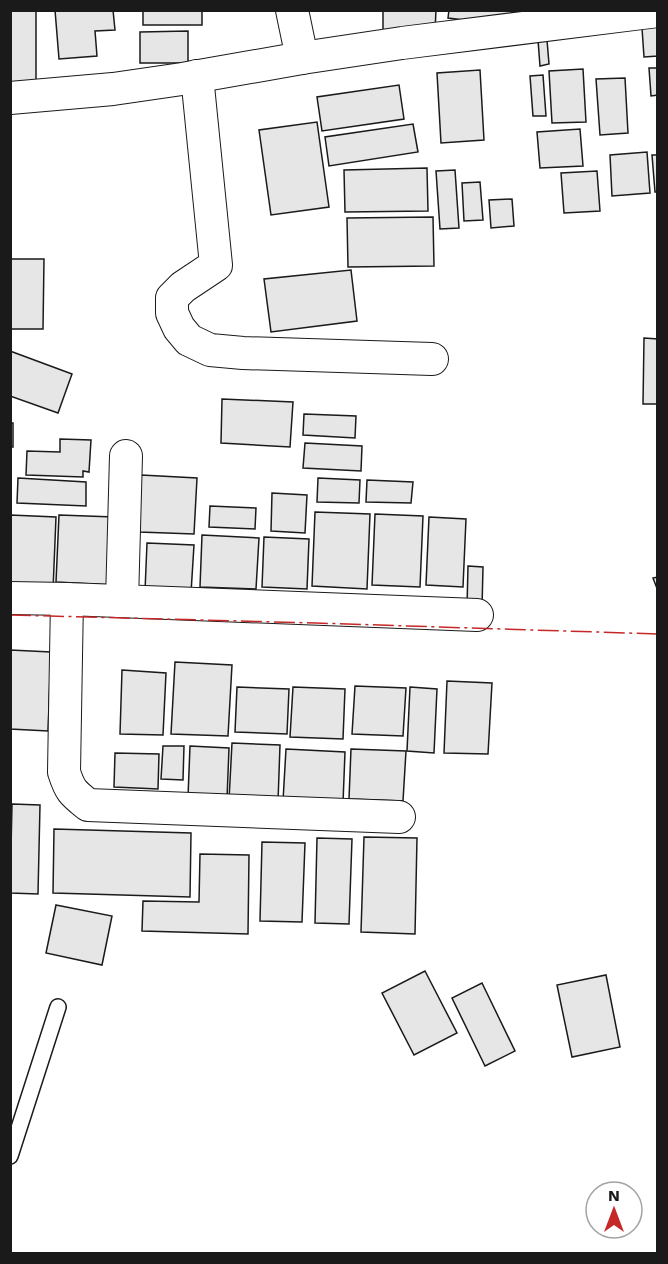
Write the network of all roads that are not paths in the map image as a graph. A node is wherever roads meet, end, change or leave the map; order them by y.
1 (292, 10) edge
2 (657, 12) edge
3 (302, 58) junction
4 (197, 76) junction
5 (10, 98) edge
6 (432, 359) dead end
7 (126, 456) dead end
8 (10, 598) edge
9 (67, 599) junction
10 (122, 601) junction
11 (477, 615) dead end
12 (399, 817) dead end
13 (58, 1007) dead end
14 (10, 1156) edge

1 - 3 street
2 - 3 street
3 - 4 street
4 - 5 street
4 - 6 street
7 - 10 street
8 - 9 street
9 - 10 street
9 - 12 street
10 - 11 street
13 - 14 lane

